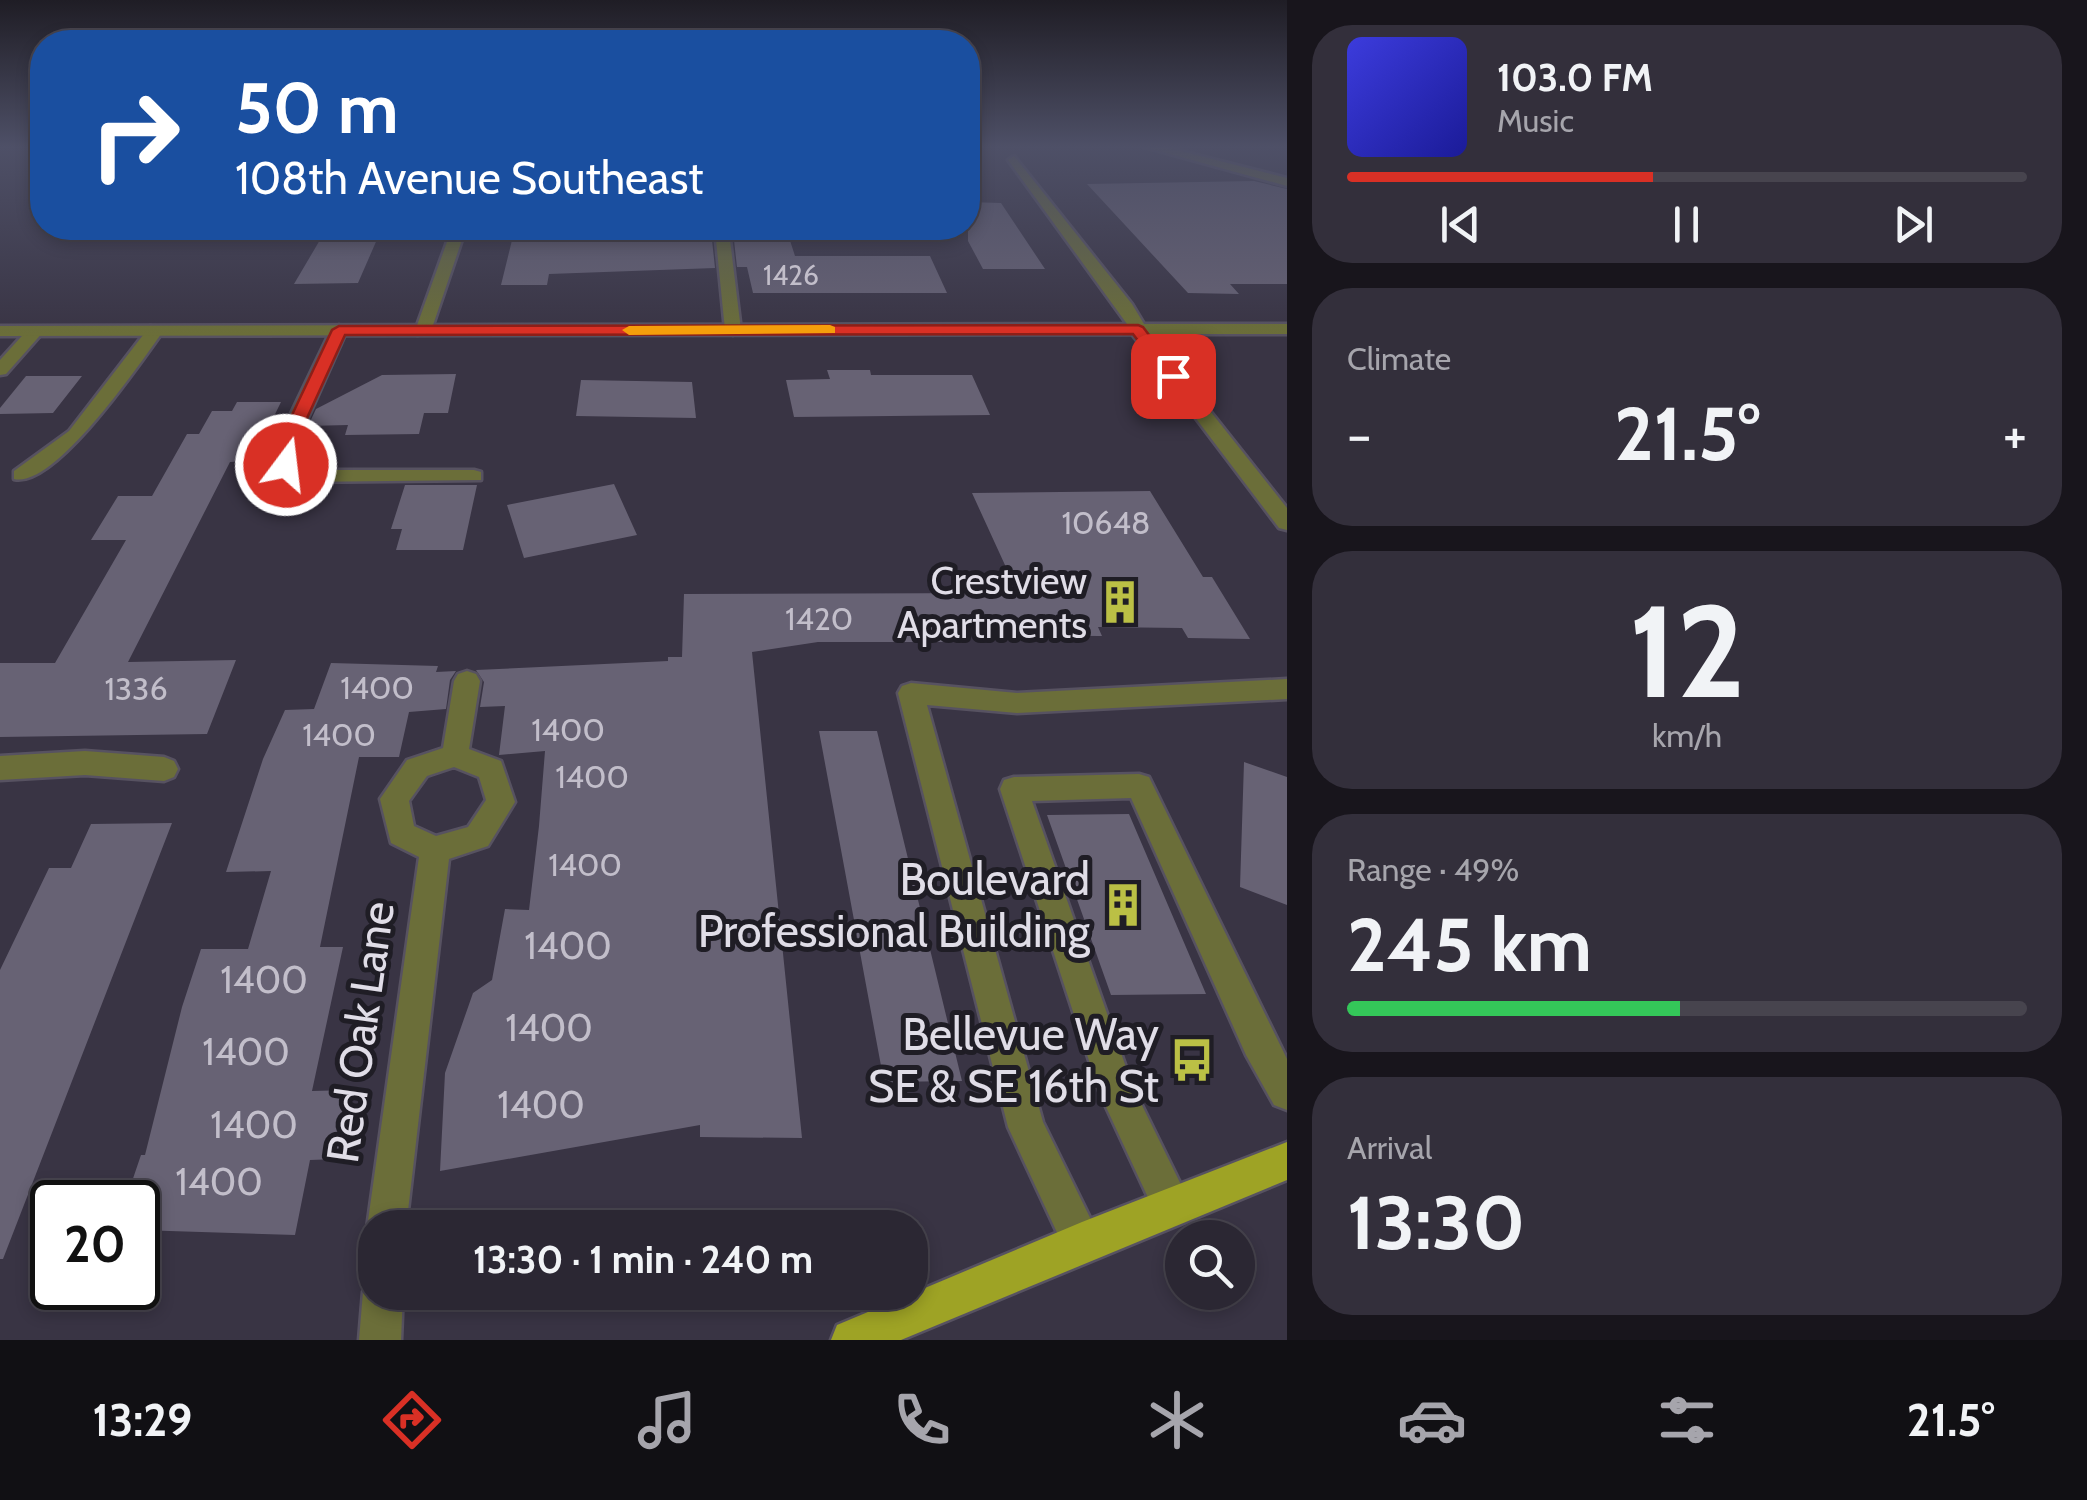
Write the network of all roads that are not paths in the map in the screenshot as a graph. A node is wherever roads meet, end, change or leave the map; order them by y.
1 (1051, 209) edge
2 (455, 240) edge
3 (723, 240) dead end
4 (1287, 329) edge
5 (156, 330) junction
6 (339, 330) junction
7 (733, 330) junction
8 (1138, 330) junction
9 (0, 331) edge
10 (36, 331) junction
11 (423, 331) junction
12 (0, 370) edge
13 (22, 475) dead end
14 (474, 476) dead end
15 (1287, 523) edge
16 (466, 681) dead end
17 (1287, 689) edge
18 (455, 755) junction
19 (164, 769) dead end
20 (1, 771) edge
21 (435, 850) junction
22 (1287, 1092) edge
23 (1287, 1161) edge
24 (1172, 1205) junction
25 (388, 1210) edge
26 (1082, 1242) junction
27 (382, 1310) edge
28 (866, 1337) edge
29 (380, 1340) edge

1 - 8 street
2 - 11 street
3 - 7 street
4 - 8 street
5 - 6 street
5 - 10 street
5 - 13 street
6 - 11 street
6 - 14 street
7 - 8 street
7 - 11 street
8 - 15 street
9 - 10 street
10 - 12 street
16 - 18 street
17 - 26 street
18 - 21 street
18 - 21 street
19 - 20 street
21 - 25 street, Red Oak Lane
22 - 24 street
23 - 24 main road
24 - 26 main road
26 - 28 main road
27 - 29 street

